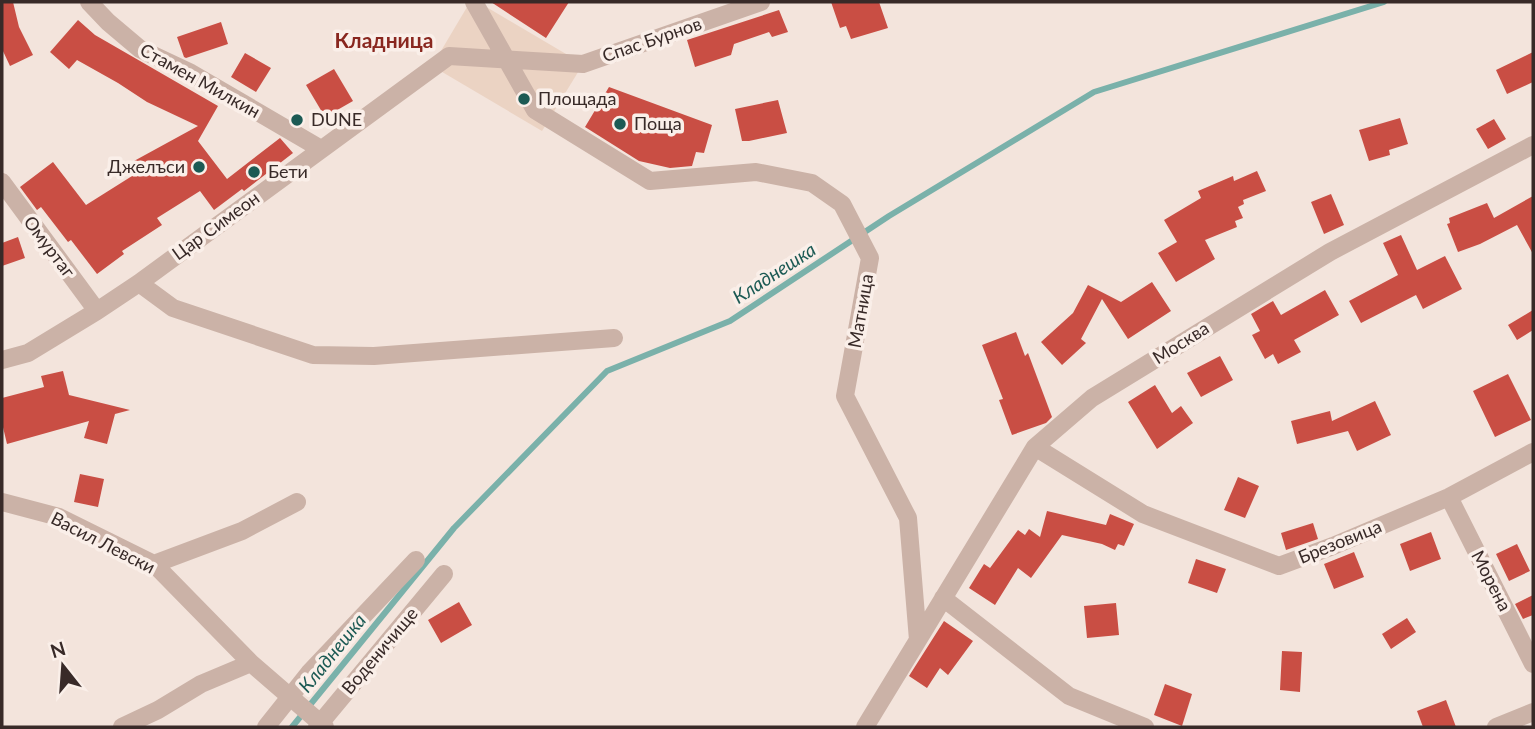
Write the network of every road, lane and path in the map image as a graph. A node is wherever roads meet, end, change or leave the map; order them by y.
1 (89, 2) edge
2 (474, 2) edge
3 (761, 2) edge
4 (506, 60) junction
5 (583, 64) joint
6 (1533, 145) edge
7 (321, 149) junction
8 (2, 182) edge
9 (139, 283) junction
10 (97, 311) junction
11 (614, 338) dead end
12 (2, 360) edge
13 (1035, 447) junction
14 (1533, 452) edge
15 (1449, 497) junction
16 (2, 502) edge
17 (297, 502) dead end
18 (416, 560) dead end
19 (154, 564) junction
20 (444, 574) dead end
21 (943, 598) junction
22 (918, 640) junction
23 (251, 663) junction
24 (1533, 664) edge
25 (292, 699) junction
26 (1533, 712) edge
27 (871, 724) edge
28 (320, 725) edge
29 (122, 727) edge
30 (265, 727) edge
31 (1145, 727) edge
32 (1496, 727) edge

1 - 7 street, Стамен Милкин
2 - 4 street, Матница
3 - 5 street, Спас Бурнов
4 - 5 street, Цар Симеон
4 - 7 street, Цар Симеон
4 - 22 street, Матница
6 - 13 street, Москва
7 - 9 street, Цар Симеон
8 - 10 street, Омуртаг
9 - 10 street, Цар Симеон
9 - 11 street
10 - 12 street, Цар Симеон
13 - 15 street, Брезовица
13 - 21 street, Москва
14 - 15 street, Брезовица
15 - 24 street, Морена
16 - 19 street, Васил Левски
17 - 19 street
18 - 25 street
19 - 23 street, Васил Левски
20 - 28 street, Воденичище
21 - 22 street, Москва
21 - 31 street
22 - 27 street
23 - 25 street, Васил Левски
23 - 29 street
25 - 28 street, Васил Левски
25 - 30 street
26 - 32 street

